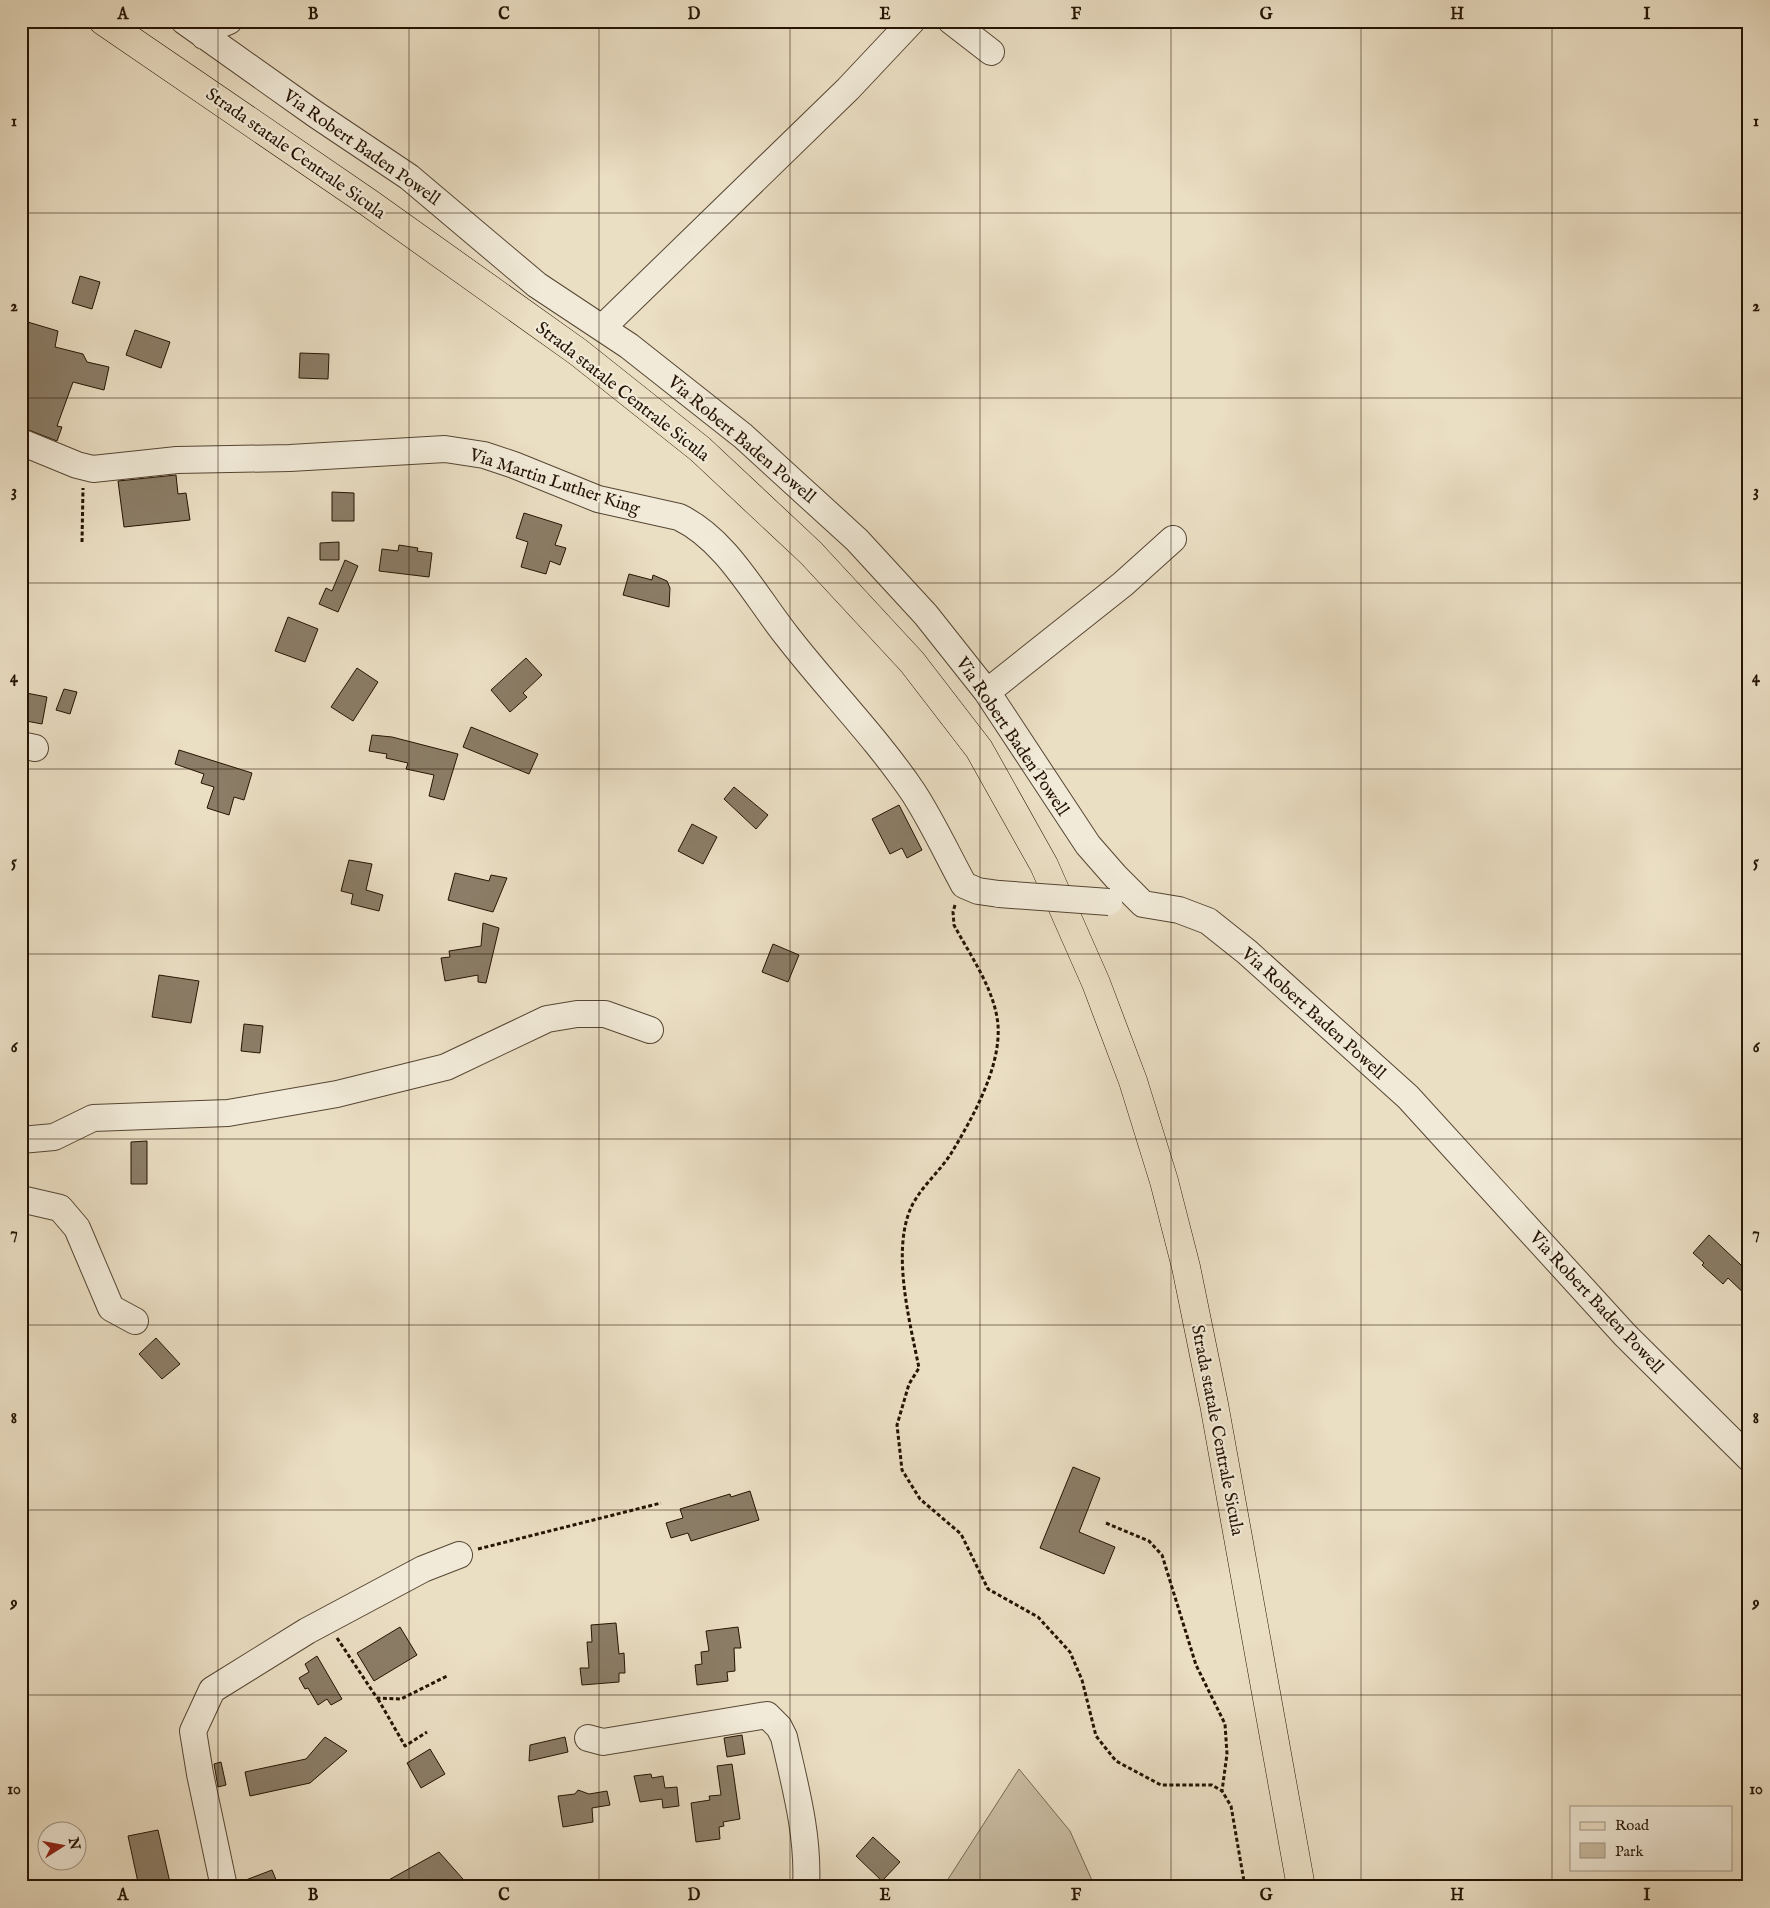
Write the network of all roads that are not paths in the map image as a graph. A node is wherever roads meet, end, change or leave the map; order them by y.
1 (103, 21) edge
2 (229, 21) edge
3 (912, 21) edge
4 (951, 21) edge
5 (194, 29) edge
6 (991, 52) dead end
7 (602, 328) junction
8 (21, 442) edge
9 (1173, 539) dead end
10 (987, 692) junction
11 (1143, 904) junction
12 (650, 1030) dead end
13 (21, 1140) edge
14 (21, 1198) edge
15 (134, 1321) dead end
16 (1746, 1450) edge
17 (459, 1555) road end
18 (588, 1738) dead end
19 (224, 1887) edge
20 (806, 1887) edge
21 (1301, 1887) edge

1 - 21 main road, Strada statale Centrale Sicula
2 - 5 street
3 - 7 street
4 - 6 street
5 - 7 street, Via Robert Baden Powell
7 - 10 street, Via Robert Baden Powell
8 - 11 street, Via Martin Luther King, bridge
9 - 10 street
10 - 11 street, Via Robert Baden Powell
11 - 16 street, Via Robert Baden Powell
12 - 13 street
14 - 15 street
17 - 19 street
18 - 20 street

